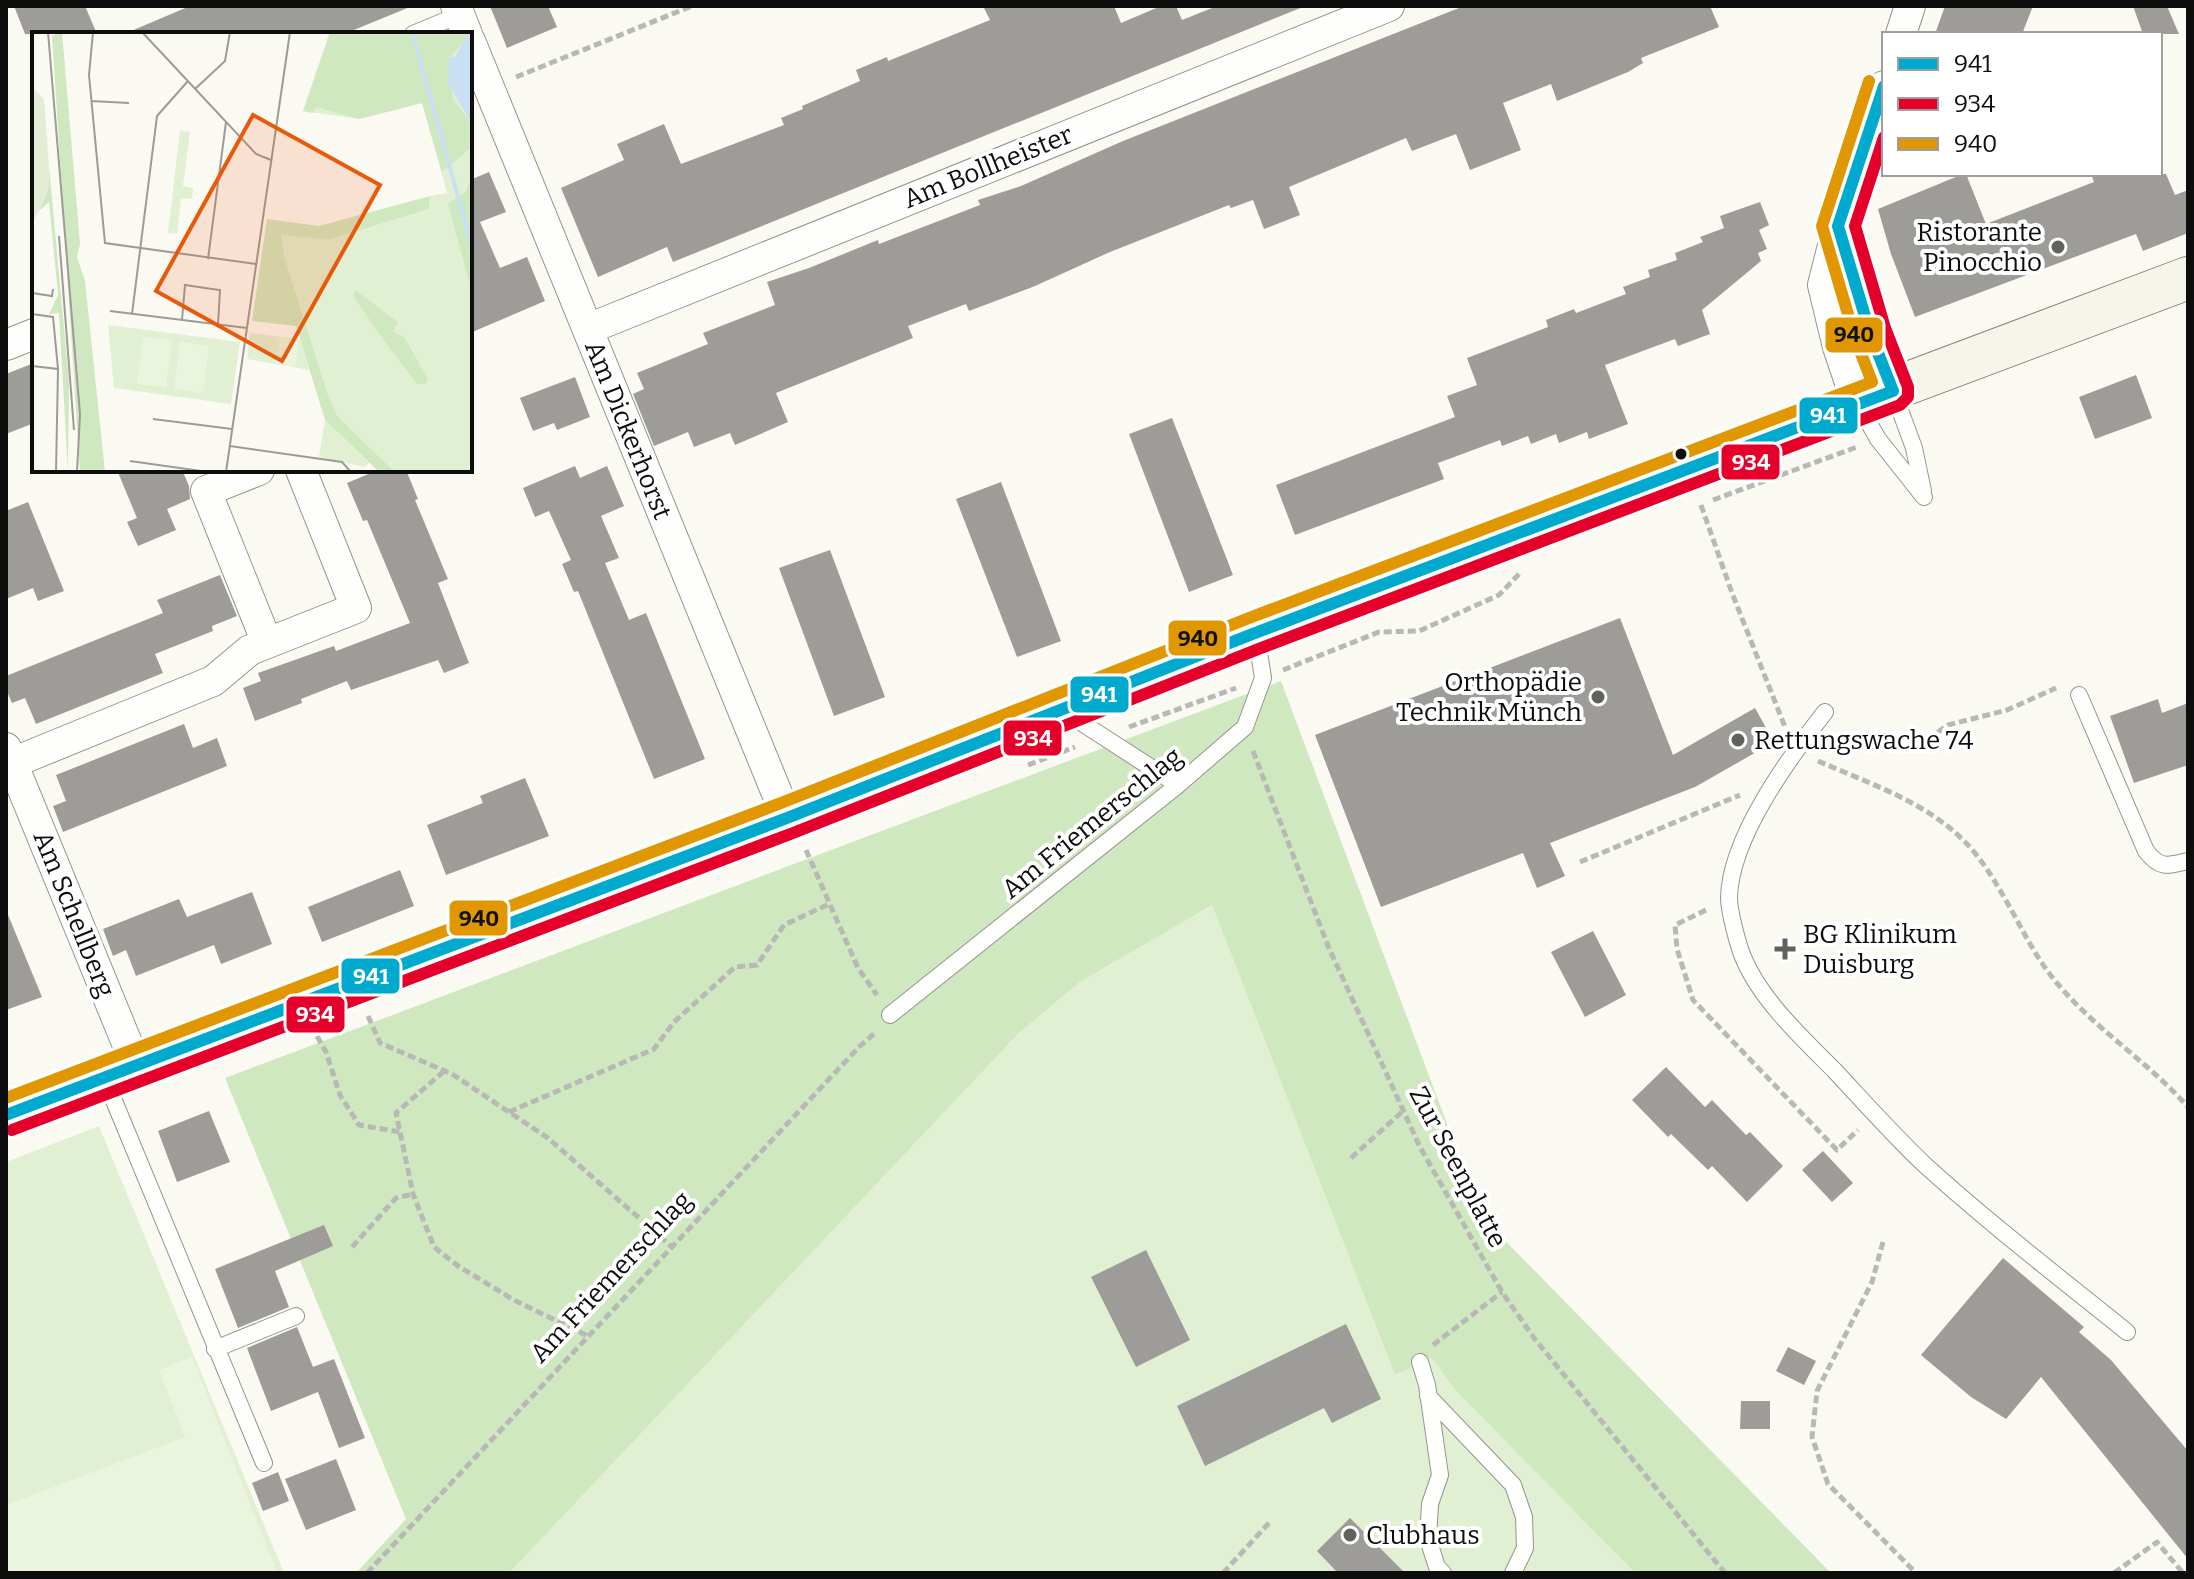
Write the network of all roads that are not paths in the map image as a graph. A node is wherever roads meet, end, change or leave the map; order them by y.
1 (1389, 6) edge
2 (1910, 6) edge
3 (463, 24) edge
4 (423, 32) edge
5 (1902, 32) edge
6 (472, 46) edge
7 (1882, 92) edge
8 (2188, 278) edge
9 (588, 329) junction
10 (32, 335) edge
11 (6, 345) edge
12 (1875, 397) junction
13 (254, 472) edge
14 (302, 472) edge
15 (1255, 633) junction
16 (267, 643) junction
17 (2079, 695) dead end
18 (1060, 709) junction
19 (1825, 712) dead end
20 (9, 755) edge
21 (1178, 785) junction
22 (796, 834) junction
23 (2188, 861) edge
24 (890, 1015) road end
25 (121, 1072) junction
26 (6, 1115) edge
27 (296, 1316) dead end
28 (2127, 1332) dead end
29 (215, 1349) junction
30 (1420, 1362) dead end
31 (1428, 1396) junction
32 (264, 1463) dead end
33 (1443, 1573) edge
34 (1513, 1573) edge

1 - 9 street, Am Bollheister
2 - 5 street
3 - 4 lane
6 - 9 street, Am Dickerhorst
7 - 12 street
8 - 12 main road
9 - 22 street, Am Dickerhorst
10 - 11 street
12 - 12 lane
12 - 15 main road
13 - 16 street
14 - 16 street, Am Schellberg
15 - 18 main road
15 - 21 lane, Am Friemerschlag
16 - 20 street, Am Schellberg
17 - 23 lane
18 - 21 lane
18 - 22 main road
19 - 28 lane
20 - 25 street, Am Schellberg
21 - 24 lane, Am Friemerschlag
22 - 25 main road
25 - 26 main road
25 - 29 lane
27 - 29 lane
29 - 32 lane
30 - 31 lane
31 - 33 lane
31 - 34 lane

